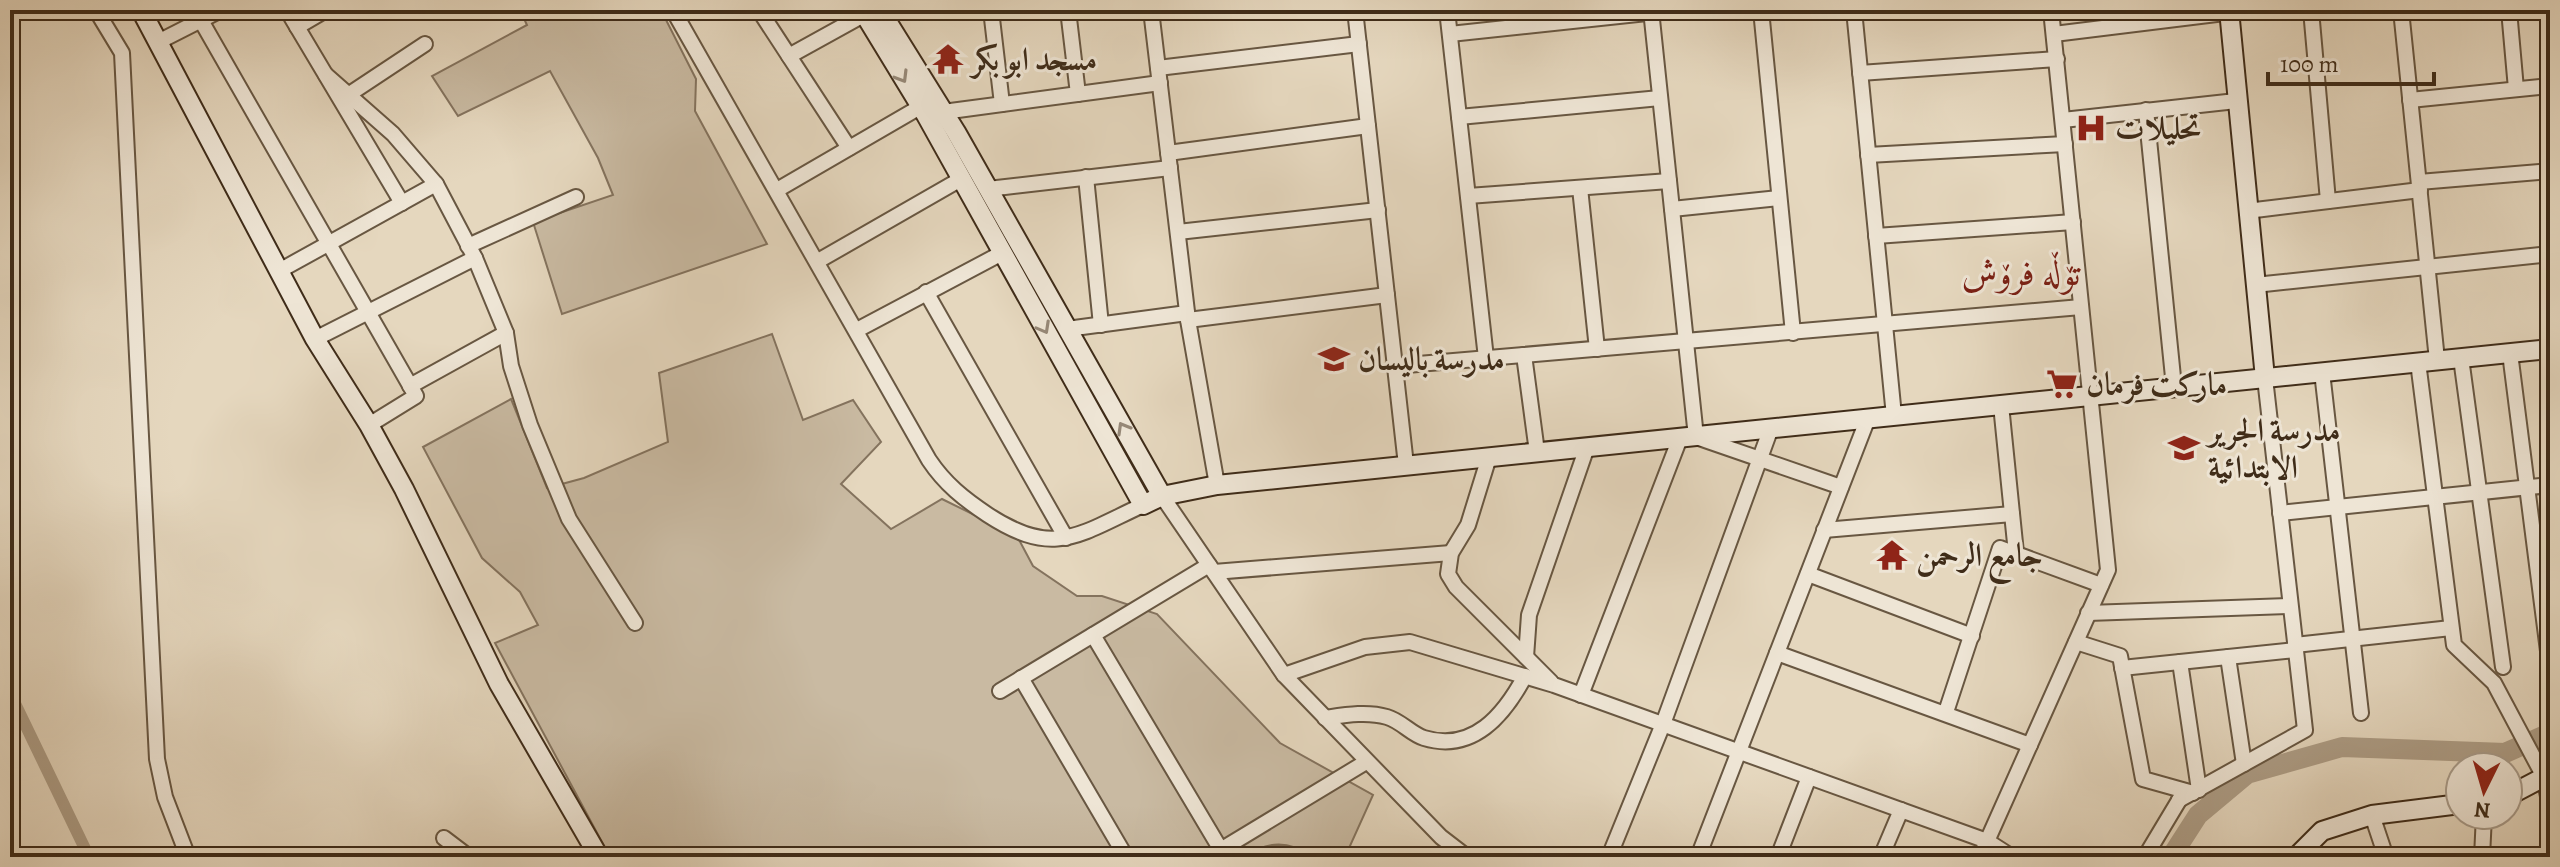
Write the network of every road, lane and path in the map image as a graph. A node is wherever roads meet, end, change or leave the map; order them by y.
1 (96, 10) edge
2 (141, 10) edge
3 (221, 10) edge
4 (287, 10) edge
5 (326, 10) edge
6 (673, 10) edge
7 (759, 10) edge
8 (991, 10) edge
9 (1068, 10) edge
10 (1151, 10) edge
11 (1355, 10) edge
12 (1447, 10) edge
13 (1675, 10) edge
14 (1761, 10) edge
15 (1854, 10) edge
16 (2051, 10) edge
17 (2249, 10) edge
18 (2311, 10) edge
19 (2401, 10) edge
20 (2509, 10) edge
21 (1651, 11) edge
22 (2229, 11) edge
23 (198, 15) edge
24 (2146, 16) edge
25 (875, 19) edge
26 (297, 27) junction
27 (1450, 34) junction
28 (2054, 34) junction
29 (158, 42) junction
30 (425, 44) dead end
31 (1359, 44) junction
32 (789, 56) junction
33 (2057, 59) junction
34 (1860, 73) junction
35 (326, 75) junction
36 (1159, 76) junction
37 (2550, 86) edge
38 (2516, 89) junction
39 (1078, 94) junction
40 (348, 95) junction
41 (1660, 98) junction
42 (2410, 100) junction
43 (2236, 101) junction
44 (1002, 104) junction
45 (920, 107) junction
46 (2146, 110) junction
47 (943, 112) junction
48 (1459, 117) junction
49 (2063, 120) junction
50 (1368, 126) junction
51 (948, 137) junction
52 (2065, 144) junction
53 (849, 148) junction
54 (1868, 155) junction
55 (1169, 160) junction
56 (2550, 171) edge
57 (1086, 177) junction
58 (961, 179) junction
59 (1669, 181) junction
60 (436, 184) junction
61 (2419, 186) junction
62 (1580, 188) junction
63 (988, 189) junction
64 (777, 190) junction
65 (1468, 196) junction
66 (576, 197) dead end
67 (1779, 198) junction
68 (2328, 201) junction
69 (402, 203) junction
70 (1672, 209) junction
71 (1378, 210) junction
72 (2247, 211) junction
73 (2073, 222) junction
74 (1178, 232) junction
75 (1876, 236) junction
76 (330, 245) junction
77 (471, 252) junction
78 (1002, 253) junction
79 (2550, 254) edge
80 (818, 261) junction
81 (2428, 267) junction
82 (279, 271) junction
83 (1031, 285) junction
84 (2255, 285) junction
85 (926, 292) junction
86 (1387, 295) junction
87 (2081, 307) junction
88 (368, 314) junction
89 (1188, 317) junction
90 (1101, 325) junction
91 (1885, 325) junction
92 (1067, 329) junction
93 (857, 330) junction
94 (506, 333) junction
95 (1793, 333) junction
96 (315, 339) junction
97 (1686, 341) junction
98 (1597, 349) junction
99 (2550, 349) edge
100 (2510, 353) junction
101 (1524, 355) junction
102 (1486, 358) junction
103 (2461, 358) junction
104 (2437, 360) junction
105 (2418, 362) junction
106 (1395, 366) junction
107 (2322, 372) junction
108 (2265, 378) junction
109 (410, 386) junction
110 (2174, 387) junction
111 (2090, 396) junction
112 (2001, 405) junction
113 (1894, 416) junction
114 (1868, 418) junction
115 (369, 425) junction
116 (1771, 428) junction
117 (1688, 438) junction
118 (1587, 447) junction
119 (1537, 452) junction
120 (1489, 457) junction
121 (1762, 458) junction
122 (1406, 465) junction
123 (1217, 485) junction
124 (2550, 485) edge
125 (1841, 487) junction
126 (2527, 487) junction
127 (2479, 492) junction
128 (1162, 496) junction
129 (2435, 497) junction
130 (1143, 505) junction
131 (2338, 509) junction
132 (2280, 513) junction
133 (2012, 514) junction
134 (1824, 530) junction
135 (1066, 538) junction
136 (1451, 553) junction
137 (2016, 553) junction
138 (1212, 569) junction
139 (1808, 574) junction
140 (2101, 585) junction
141 (2290, 606) junction
142 (2088, 613) junction
143 (635, 623) dead end
144 (2451, 628) junction
145 (1093, 635) junction
146 (1972, 636) junction
147 (2352, 640) junction
148 (2076, 642) junction
149 (2295, 648) junction
150 (2548, 651) edge
151 (1777, 653) junction
152 (1526, 657) junction
153 (2228, 657) junction
154 (2180, 662) junction
155 (2503, 667) dead end
156 (2122, 668) junction
157 (1284, 675) junction
158 (1525, 676) junction
159 (1021, 678) junction
160 (1554, 685) junction
161 (1000, 691) dead end
162 (1581, 695) junction
163 (1946, 712) junction
164 (2361, 713) dead end
165 (1325, 718) junction
166 (1663, 724) junction
167 (2030, 745) junction
168 (1739, 752) junction
169 (1366, 762) junction
170 (2244, 764) junction
171 (2547, 776) edge
172 (1809, 777) junction
173 (2524, 788) edge
174 (2189, 793) junction
175 (2444, 806) edge
176 (2550, 806) edge
177 (1901, 810) junction
178 (2372, 815) junction
179 (2483, 831) edge
180 (444, 838) dead end
181 (1987, 841) junction
182 (1215, 854) edge
183 (1121, 855) edge
184 (188, 857) edge
185 (469, 857) edge
186 (599, 857) edge
187 (1467, 857) edge
188 (1609, 857) edge
189 (1698, 857) edge
190 (1778, 857) edge
191 (1881, 857) edge
192 (1980, 857) edge
193 (2012, 857) edge
194 (2145, 857) edge
195 (2296, 857) edge
196 (2386, 857) edge
197 (2482, 857) edge

1 - 184 street
2 - 29 street
3 - 23 street
4 - 26 street
5 - 26 street
6 - 64 street
7 - 32 street
8 - 44 street
9 - 39 street
10 - 36 street
11 - 31 street
12 - 27 street
13 - 21 street
14 - 67 street
15 - 34 street
16 - 28 street
17 - 22 street
18 - 68 street
19 - 42 street
20 - 38 street
21 - 27 street
21 - 41 street
22 - 24 street
22 - 43 street
23 - 29 street
23 - 76 street
24 - 28 street
25 - 32 street
25 -> 45 street
25 - 47 street
26 - 35 street
27 - 48 street
28 - 33 street
29 - 82 street
30 - 40 street
31 - 36 street
31 - 50 street
32 - 53 street
33 - 34 street
33 - 49 street
34 - 54 street
35 - 40 street
35 - 69 street
36 - 39 street
36 - 55 street
37 - 38 street
38 - 42 street
39 - 44 street
40 - 60 street
41 - 48 street
41 - 59 street
42 - 61 street
43 - 46 street
43 - 72 street
44 - 47 street
45 - 51 street
45 - 53 street
46 - 49 street
46 - 110 street
47 - 51 street
48 - 65 street
49 - 52 street
50 - 55 street
50 - 71 street
51 - 58 street
51 - 63 street
52 - 54 street
52 - 73 street
53 - 64 street
54 - 75 street
55 - 57 street
55 - 74 street
56 - 61 street
57 - 63 street
57 - 90 street
58 - 78 street
58 - 80 street
59 - 62 street
59 - 70 street
60 - 69 street
60 - 77 street
61 - 68 street
61 - 81 street
62 - 65 street
62 - 98 street
63 - 83 street
64 - 80 street
65 - 102 street
66 - 77 street
67 - 70 street
67 - 95 street
68 - 72 street
69 - 76 street
70 - 97 street
71 - 74 street
71 - 86 street
72 - 84 street
73 - 75 street
73 - 87 street
74 - 89 street
75 - 91 street
76 - 82 street
76 - 88 street
77 - 88 street
77 - 94 street
78 - 83 street
78 - 85 street
79 - 81 street
80 - 93 street
81 - 84 street
81 - 104 street
82 - 96 street
83 - 92 street
83 -> 130 street
84 - 108 street
85 - 93 street
85 - 135 street
86 - 89 street
86 - 106 street
87 - 91 street
87 - 111 street
88 - 96 street
88 - 109 street
89 - 90 street
89 - 123 street
90 - 92 street
91 - 95 street
91 - 113 street
128 -> 92 street
93 - 135 street
94 - 109 street
94 - 143 street
95 - 97 street
96 - 115 street
97 - 98 street
97 - 117 street
98 - 101 street
99 - 100 street
100 - 103 street
100 - 126 street
101 - 102 street
101 - 119 street
102 - 106 street
103 - 104 street
103 - 127 street
104 - 105 street
105 - 107 street
105 - 129 street
106 - 122 street
107 - 108 street
107 - 131 street
108 - 110 street
108 - 132 street
109 - 115 street
110 - 111 street
111 - 112 street
111 - 140 street
112 - 113 street
112 - 133 street
113 - 114 street
114 - 116 street
114 - 125 street
115 - 186 street
116 - 117 street
116 - 121 street
117 - 118 street
117 - 121 street
117 - 162 street
118 - 119 street
118 - 152 street
119 - 120 street
120 - 122 street
120 - 136 street
121 - 125 street
121 - 166 street
122 - 123 street
123 - 128 street
124 - 126 street
125 - 134 street
126 - 127 street
126 - 150 street
127 - 129 street
127 - 155 street
128 - 130 street
128 - 138 street
129 - 131 street
129 - 144 street
130 - 135 street
131 - 132 street
131 - 147 street
132 - 141 street
133 - 134 street
133 - 137 street
134 - 139 street
136 - 138 street
136 - 152 street
137 - 140 street
137 - 146 street
138 - 145 street
138 - 157 street
139 - 146 street
139 - 151 street
140 - 142 street
141 - 142 street
141 - 149 street
142 - 148 street
144 - 147 street
144 - 171 street
145 - 159 street
145 - 182 street
146 - 163 street
147 - 149 street
147 - 164 street
148 - 156 street
148 - 167 street
149 - 153 street
149 - 170 street
151 - 163 street
151 - 168 street
152 - 160 street
153 - 154 street
153 - 170 street
154 - 156 street
154 - 174 street
156 - 174 street
157 - 158 street
157 - 165 street
158 - 160 street
158 - 165 street
159 - 161 street
159 - 183 street
160 - 162 street
162 - 166 street
163 - 167 street
165 - 169 street
166 - 168 street
166 - 188 street
167 - 181 street
168 - 172 street
168 - 189 street
169 - 182 street
169 - 187 street
170 - 174 street
171 - 173 street
171 - 176 street
172 - 177 street
172 - 190 street
174 - 194 street
175 - 178 street
177 - 181 street
177 - 191 street
178 - 195 street
178 - 196 street
179 - 197 street
180 - 185 street
181 - 192 street
181 - 193 street

